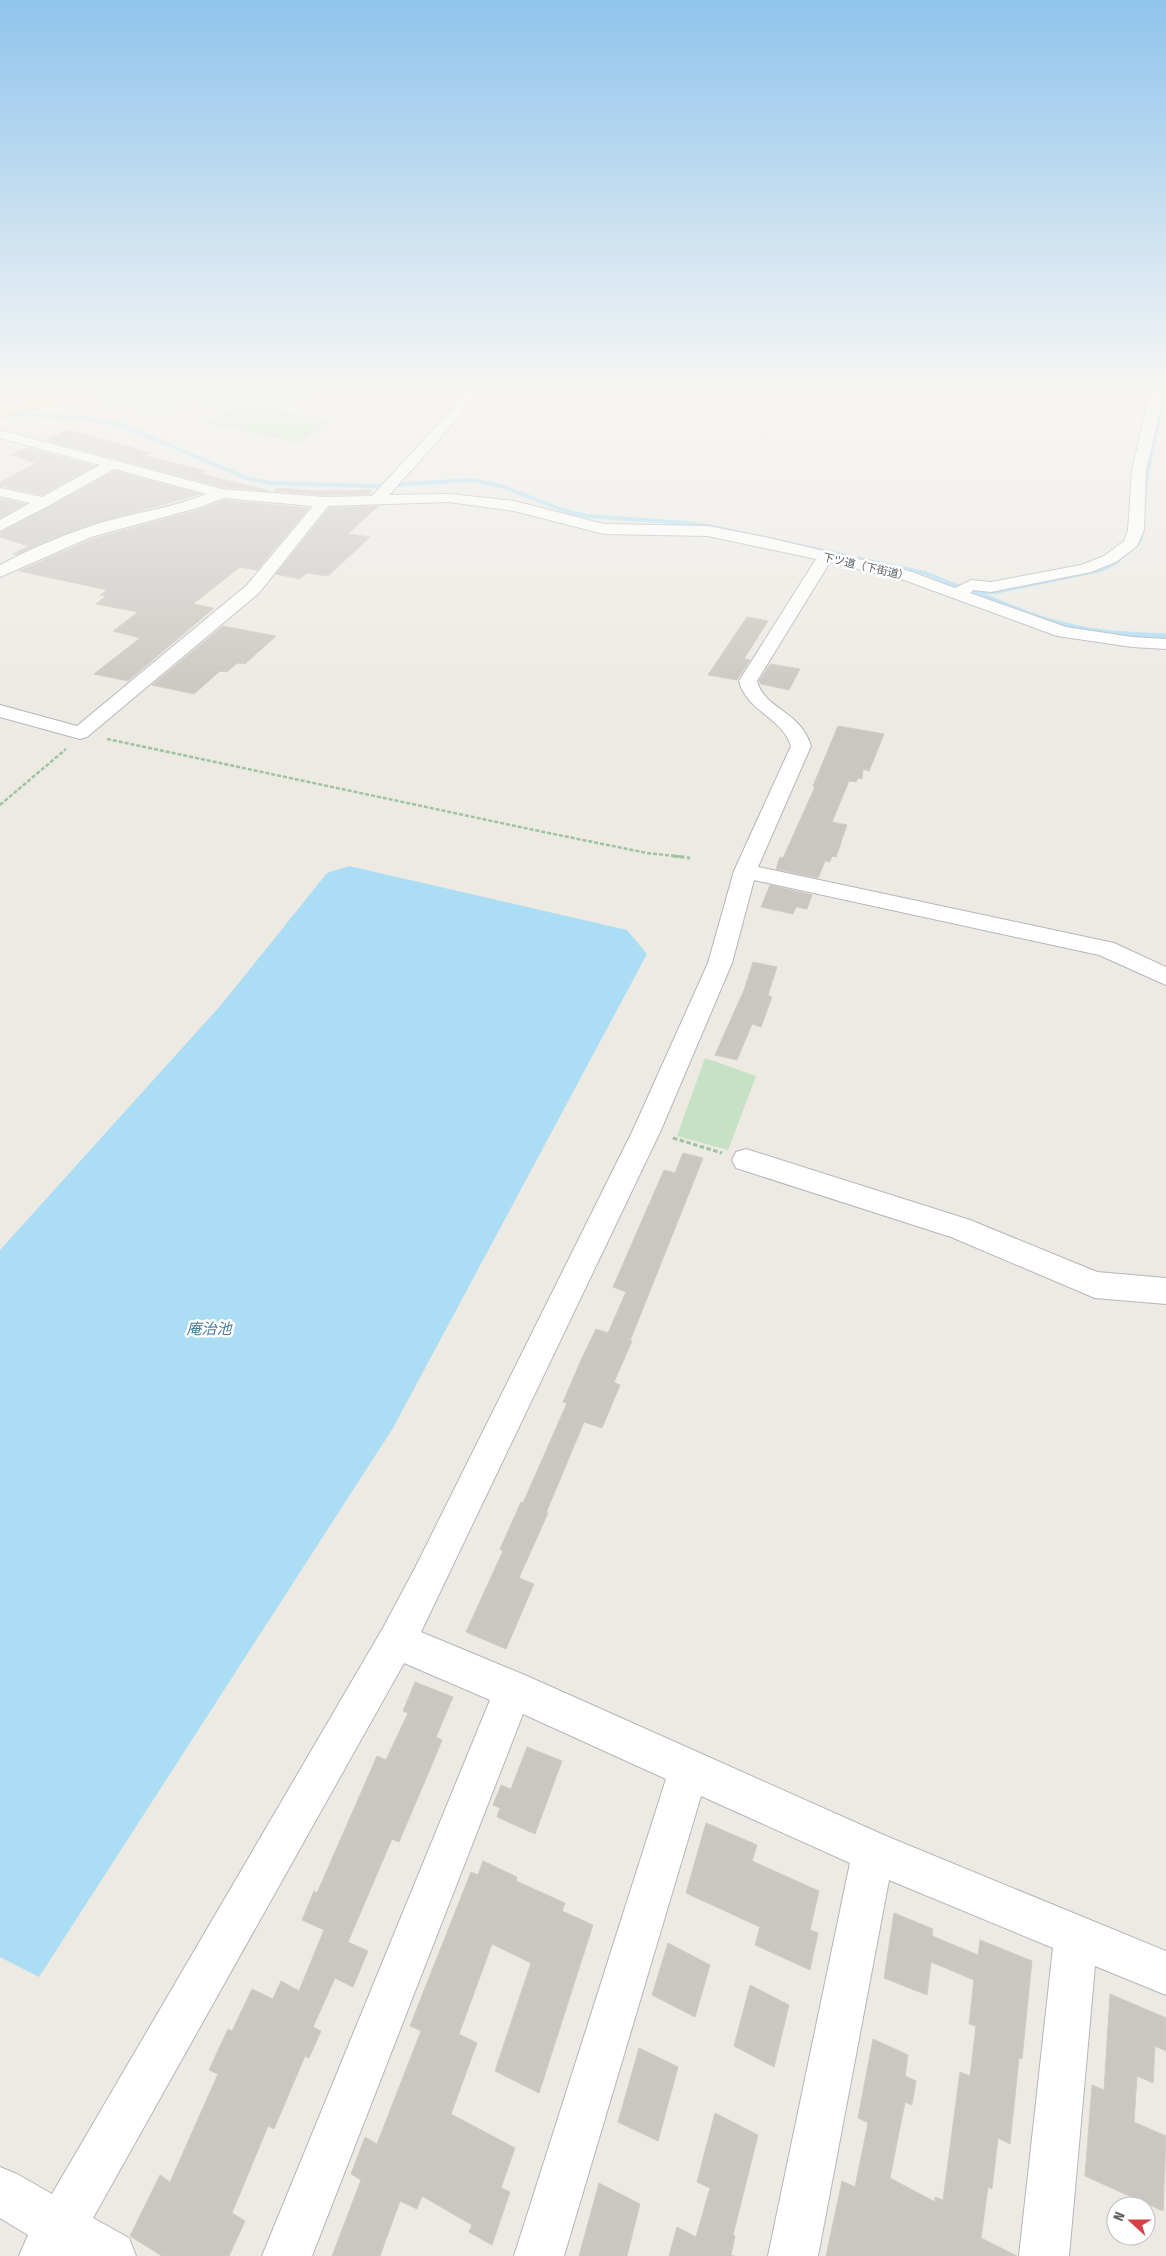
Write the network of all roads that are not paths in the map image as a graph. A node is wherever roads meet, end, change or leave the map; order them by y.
1 (15, 495) edge
2 (57, 495) edge
3 (217, 495) edge
4 (248, 495) edge
5 (381, 495) edge
6 (1137, 495) edge
7 (377, 500) junction
8 (45, 502) junction
9 (324, 502) junction
10 (0, 526) edge
11 (825, 558) junction
12 (0, 572) edge
13 (964, 590) junction
14 (1166, 644) edge
15 (0, 711) edge
16 (745, 871) junction
17 (1166, 977) edge
18 (746, 1160) road end
19 (1166, 1291) edge
20 (396, 1642) junction
21 (513, 1690) junction
22 (689, 1770) junction
23 (873, 1852) junction
24 (1076, 1936) junction
25 (1166, 1973) edge
26 (0, 2191) edge
27 (52, 2241) edge
28 (111, 2256) edge
29 (288, 2256) edge
30 (539, 2256) edge
31 (793, 2256) edge
32 (1044, 2256) edge

1 - 8 street
2 - 8 street
3 - 12 street
4 - 9 street, 下ツ道（下街道）
5 - 7 street
6 - 13 street
7 - 9 street, 下ツ道（下街道）
7 - 11 street, 下ツ道（下街道）
8 - 10 street
9 - 15 street
11 - 13 street, 下ツ道（下街道）
11 - 16 street
13 - 14 street, 下ツ道（下街道）
16 - 17 street
16 - 20 street
18 - 19 street
20 - 21 street
20 - 27 street
21 - 22 street
21 - 29 street
22 - 23 street
22 - 30 street
23 - 24 street
23 - 31 street
24 - 25 street
24 - 32 street
26 - 27 street
27 - 28 street

